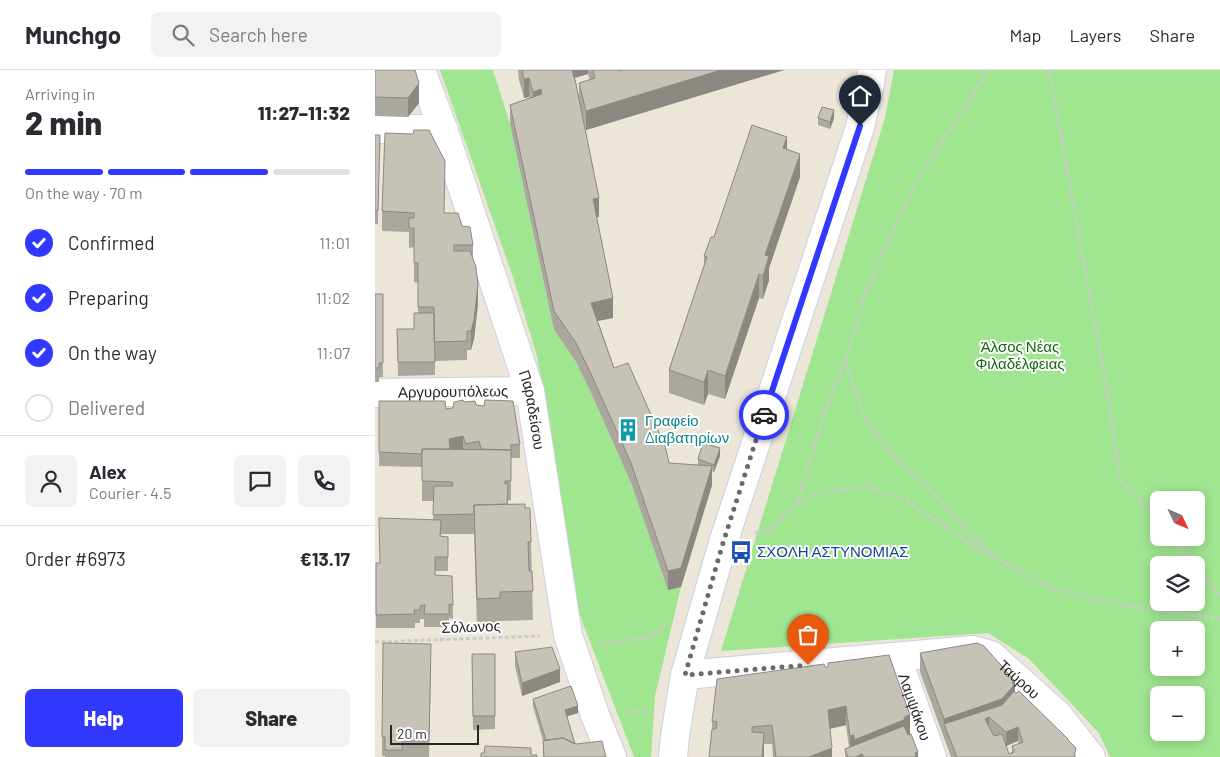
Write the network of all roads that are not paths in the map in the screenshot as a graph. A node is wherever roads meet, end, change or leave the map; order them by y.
1 (421, 70) edge
2 (872, 70) edge
3 (375, 128) edge
4 (443, 130) junction
5 (530, 391) junction
6 (375, 393) edge
7 (897, 658) junction
8 (685, 675) junction
9 (612, 757) edge
10 (673, 757) edge
11 (932, 757) edge
12 (1091, 757) edge

1 - 4 street, Παραδείσου
2 - 8 street
3 - 4 street
4 - 5 street, Παραδείσου
5 - 6 street, Αργυρουπόλεως
5 - 9 street, Παραδείσου
7 - 8 street, Ταύρου
7 - 11 street, Λαμψάκου
7 - 12 street, Ταύρου
8 - 10 street

